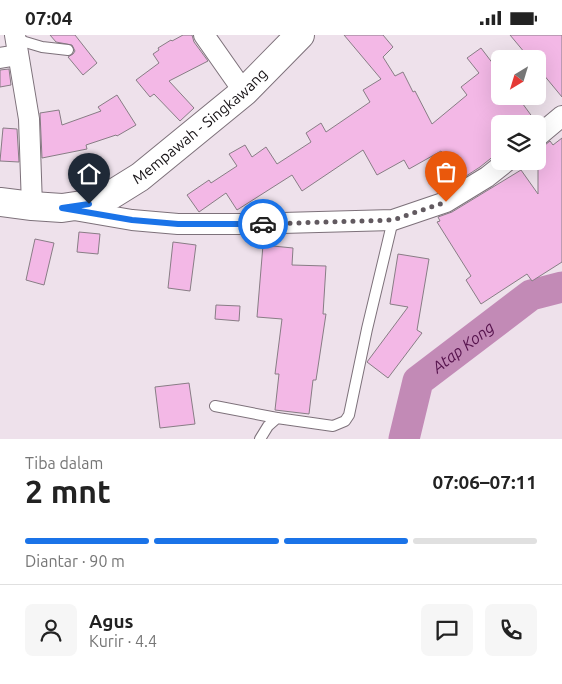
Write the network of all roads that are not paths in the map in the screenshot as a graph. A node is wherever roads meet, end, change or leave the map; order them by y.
1 (204, 35) edge
2 (300, 35) edge
3 (12, 47) edge
4 (68, 50) dead end
5 (244, 92) junction
6 (562, 116) edge
7 (546, 129) edge
8 (496, 170) edge
9 (0, 202) edge
10 (32, 207) junction
11 (62, 208) junction
12 (393, 220) junction
13 (215, 406) dead end
14 (277, 418) junction
15 (260, 439) edge

1 - 5 street
2 - 5 highway, Mempawah - Singkawang
3 - 4 lane
3 - 10 street
5 - 11 highway, Mempawah - Singkawang
6 - 7 street
8 - 12 street
9 - 10 highway, Mempawah - Singkawang
10 - 11 highway, Mempawah - Singkawang
11 - 12 street
12 - 14 lane
13 - 14 lane
14 - 15 lane

